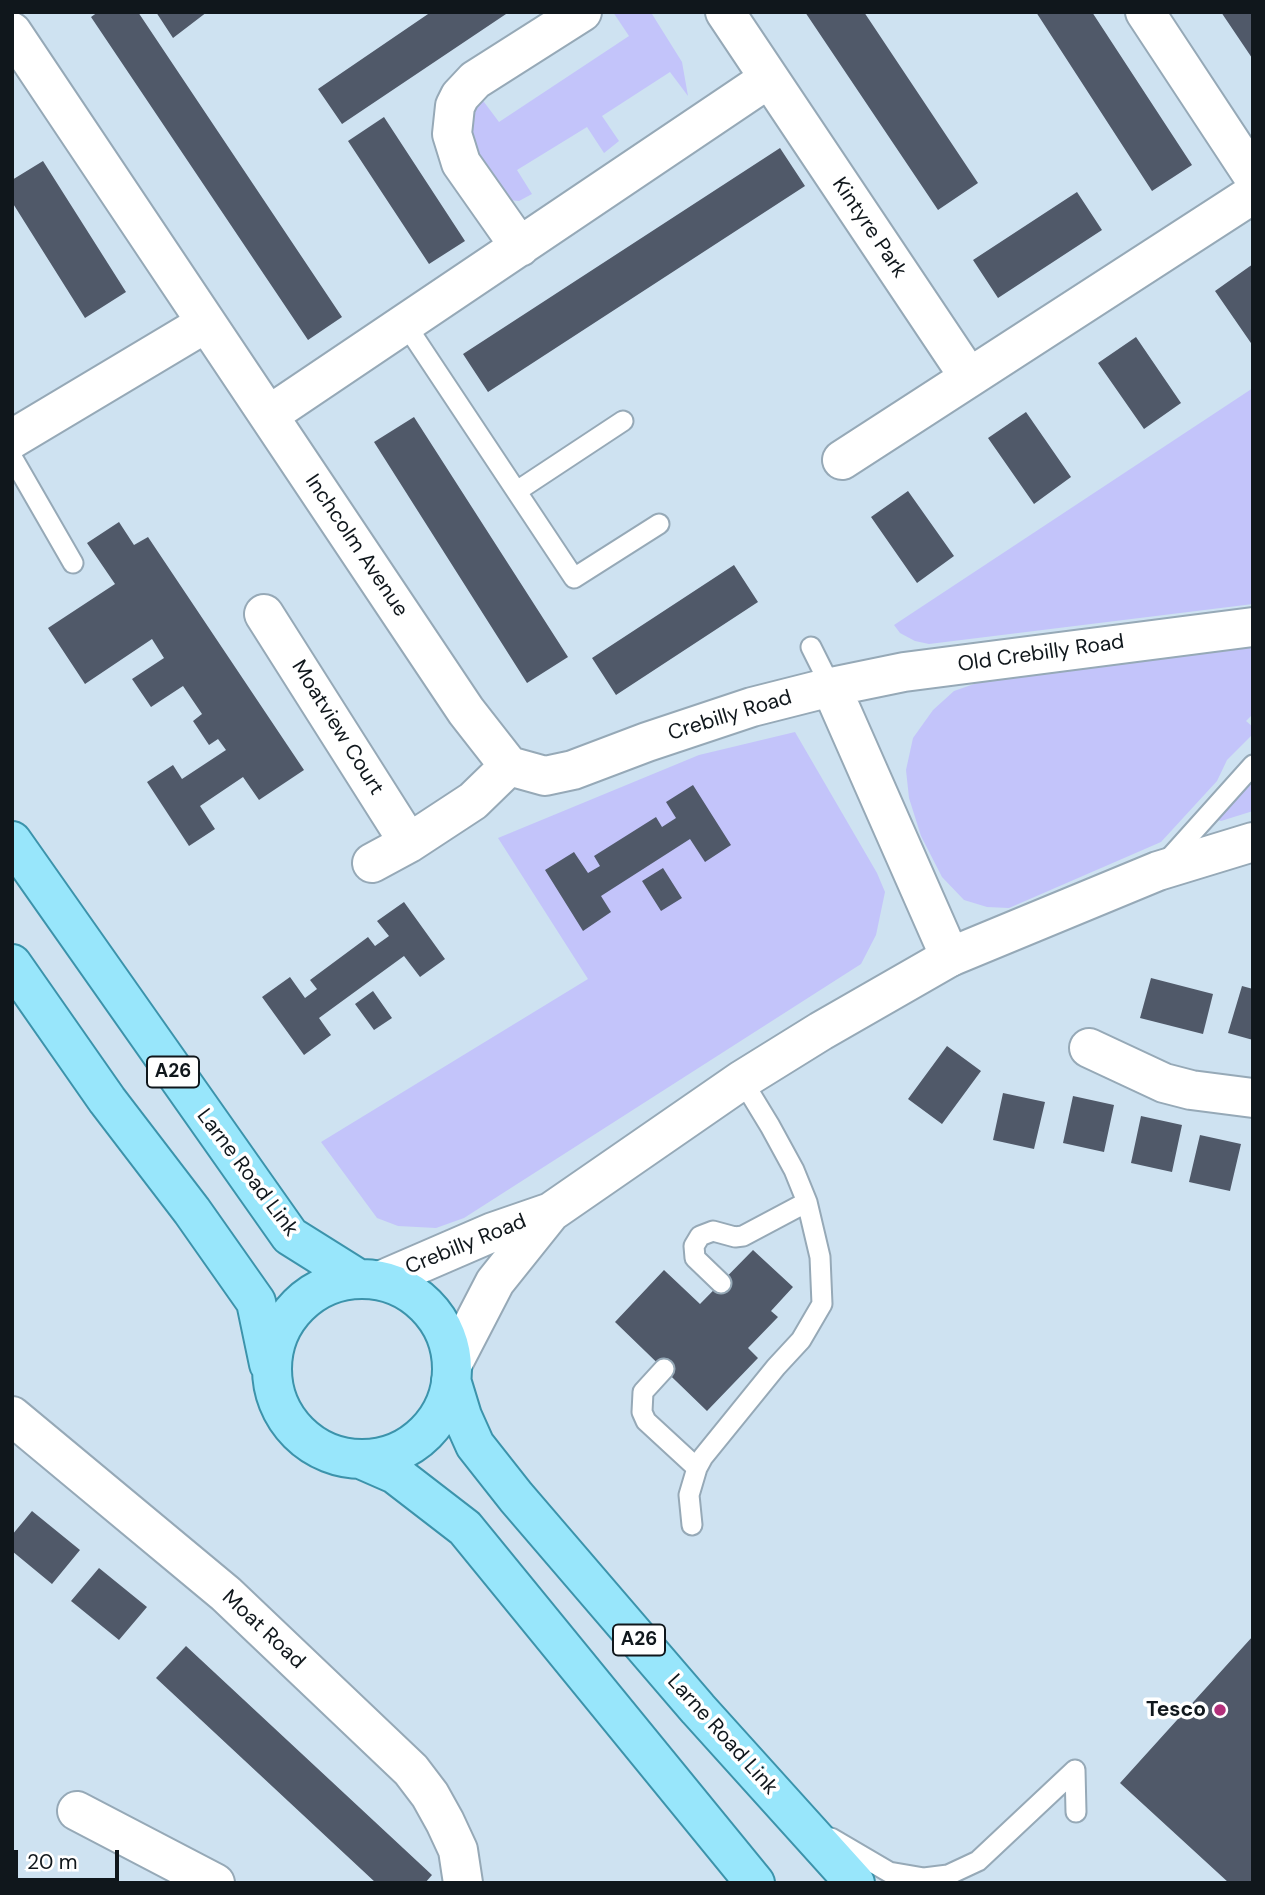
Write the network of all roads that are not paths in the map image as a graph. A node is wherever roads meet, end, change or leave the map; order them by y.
1 (582, 12) edge
2 (725, 12) edge
3 (1145, 12) edge
4 (12, 32) edge
5 (768, 79) junction
6 (1253, 176) edge
7 (1253, 194) edge
8 (520, 247) junction
9 (206, 323) junction
10 (406, 325) junction
11 (969, 377) junction
12 (270, 415) junction
13 (623, 421) dead end
14 (12, 439) edge
15 (12, 457) edge
16 (842, 460) dead end
17 (517, 491) junction
18 (659, 524) dead end
19 (73, 564) dead end
20 (264, 614) dead end
21 (1253, 627) edge
22 (811, 647) dead end
23 (831, 687) junction
24 (1253, 765) edge
25 (509, 766) junction
26 (12, 841) edge
27 (1253, 842) edge
28 (409, 843) junction
29 (372, 863) dead end
30 (1158, 871) junction
31 (950, 957) junction
32 (12, 964) edge
33 (1089, 1048) dead end
34 (742, 1080) junction
35 (1253, 1098) edge
36 (807, 1202) junction
37 (551, 1212) junction
38 (369, 1279) junction
39 (721, 1283) dead end
40 (664, 1369) dead end
41 (270, 1370) junction
42 (452, 1371) junction
43 (12, 1416) edge
44 (363, 1460) junction
45 (697, 1468) junction
46 (692, 1525) dead end
47 (77, 1811) dead end
48 (1076, 1812) dead end
49 (797, 1818) junction
50 (215, 1883) edge
51 (463, 1883) edge
52 (755, 1883) edge
53 (855, 1883) edge

1 - 8 street
2 - 5 street, Kintyre Park
3 - 6 street
4 - 9 street, Inchcolm Avenue
5 - 8 street
5 - 11 street, Kintyre Park
7 - 11 street
8 - 10 street
9 - 12 street, Inchcolm Avenue
9 - 14 street
10 - 12 street
10 - 17 lane
11 - 16 street
12 - 25 street, Inchcolm Avenue
13 - 17 lane
15 - 19 lane
17 - 18 lane
20 - 28 street, Moatview Court
21 - 23 street, Old Crebilly Road
22 - 23 lane
23 - 25 street, Crebilly Road
23 - 31 street
24 - 30 lane
25 - 28 street
26 - 38 main road, Larne Road Link / A26
27 - 30 street, Crebilly Road
28 - 29 street
30 - 31 street, Crebilly Road
31 - 34 street, Crebilly Road
32 - 41 main road
33 - 35 street
34 - 36 lane
34 - 37 street, Crebilly Road
36 - 39 lane
36 - 45 lane
37 - 38 street, Crebilly Road
37 - 42 street, Crebilly Road
38 - 41 main road
38 - 42 main road, A26
40 - 45 lane
41 - 44 main road
42 - 44 main road
42 - 49 main road, Larne Road Link / A26
43 - 51 street, Moat Road
44 - 52 main road
45 - 46 lane
47 - 50 street
48 - 49 lane
49 - 53 main road, Larne Road Link / A26

